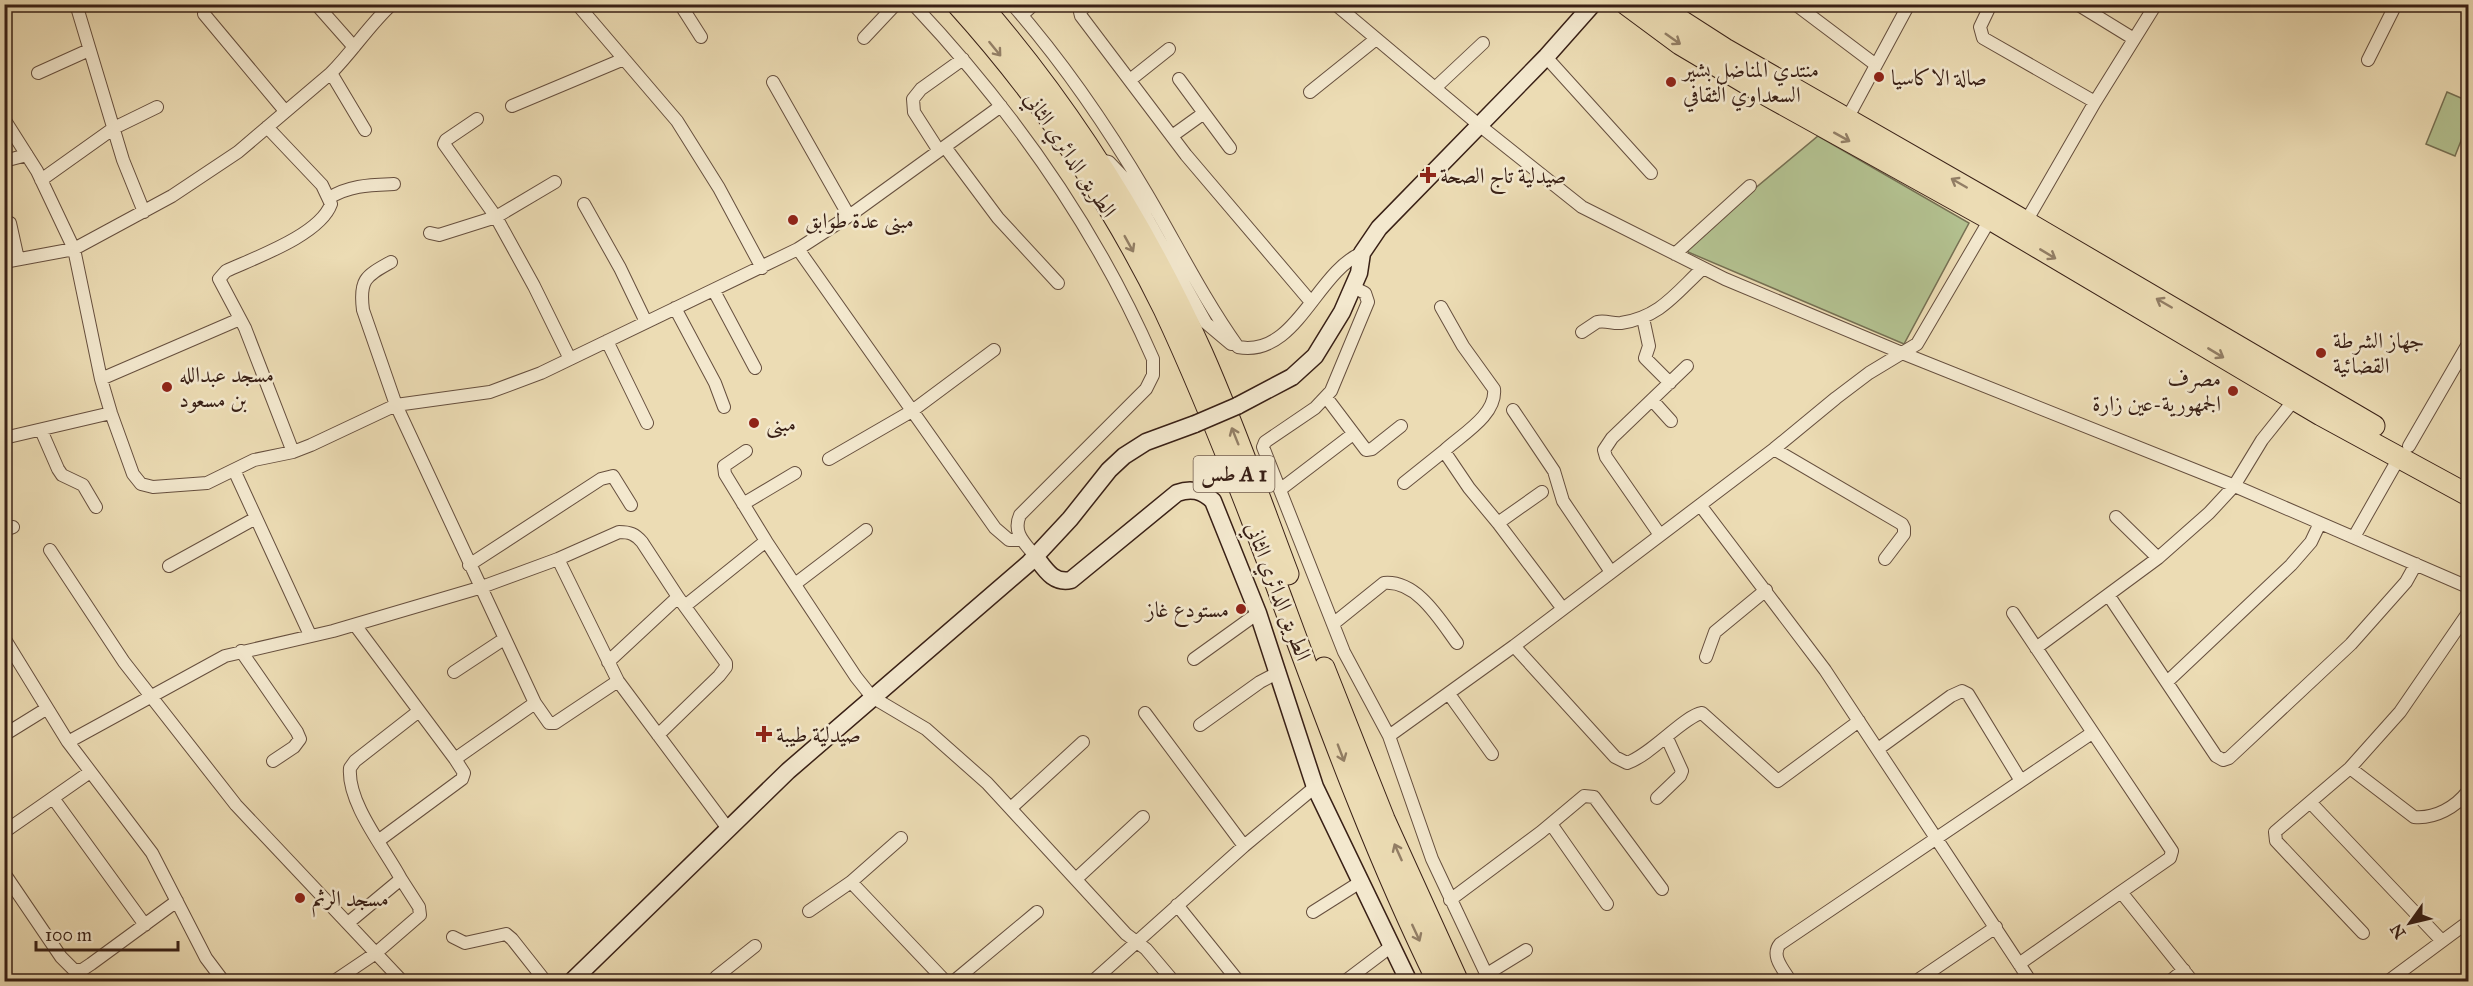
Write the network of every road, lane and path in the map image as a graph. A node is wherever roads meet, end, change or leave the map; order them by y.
1 (76, 4) edge
2 (316, 4) edge
3 (392, 4) edge
4 (577, 4) edge
5 (680, 4) edge
6 (896, 4) edge
7 (914, 4) edge
8 (957, 4) edge
9 (980, 4) edge
10 (1012, 4) edge
11 (1034, 4) edge
12 (1087, 4) edge
13 (1335, 4) edge
14 (1593, 4) edge
15 (1626, 4) edge
16 (1655, 4) edge
17 (1796, 4) edge
18 (1909, 4) edge
19 (1991, 4) edge
20 (2077, 4) edge
21 (2156, 4) edge
22 (2396, 4) edge
23 (204, 14) dead end
24 (1022, 15) junction
25 (701, 37) dead end
26 (864, 38) dead end
27 (1376, 39) junction
28 (2134, 39) junction
29 (1483, 43) dead end
30 (354, 47) junction
31 (1169, 49) dead end
32 (89, 50) junction
33 (1546, 57) junction
34 (624, 59) junction
35 (963, 59) junction
36 (2368, 60) dead end
37 (1876, 65) junction
38 (38, 73) dead end
39 (332, 73) junction
40 (1757, 78) junction
41 (1179, 79) dead end
42 (1130, 80) junction
43 (773, 82) dead end
44 (1435, 88) junction
45 (1310, 92) dead end
46 (2095, 102) junction
47 (512, 106) dead end
48 (1000, 106) junction
49 (157, 107) dead end
50 (285, 111) junction
51 (1204, 113) junction
52 (4, 118) edge
53 (477, 119) dead end
54 (1847, 119) junction
55 (1479, 125) junction
56 (267, 127) junction
57 (114, 128) junction
58 (365, 130) dead end
59 (1172, 136) junction
60 (1230, 148) dead end
61 (942, 149) junction
62 (27, 155) junction
63 (1096, 159) junction
64 (4, 161) edge
65 (1651, 173) dead end
66 (41, 180) junction
67 (555, 182) dead end
68 (394, 184) dead end
69 (1750, 186) dead end
70 (329, 198) junction
71 (584, 204) dead end
72 (144, 212) junction
73 (1994, 212) junction
74 (849, 216) junction
75 (496, 217) junction
76 (10, 222) dead end
77 (2022, 229) junction
78 (430, 233) dead end
79 (74, 249) junction
80 (798, 249) junction
81 (1362, 253) junction
82 (1675, 254) junction
83 (18, 259) junction
84 (4, 262) edge
85 (391, 262) dead end
86 (762, 268) junction
87 (1702, 268) junction
88 (1058, 283) dead end
89 (1353, 287) junction
90 (714, 291) junction
91 (1311, 302) junction
92 (1441, 307) dead end
93 (675, 308) junction
94 (1643, 318) junction
95 (240, 319) junction
96 (646, 322) junction
97 (1582, 332) dead end
98 (608, 341) junction
99 (2469, 344) edge
100 (1238, 347) junction
101 (994, 350) dead end
102 (1902, 353) junction
103 (570, 359) junction
104 (1687, 366) dead end
105 (755, 368) dead end
106 (101, 379) junction
107 (1670, 383) junction
108 (2299, 393) junction
109 (1326, 397) junction
110 (1652, 400) junction
111 (396, 405) junction
112 (724, 407) dead end
113 (1513, 410) dead end
114 (912, 411) junction
115 (111, 413) junction
116 (1671, 421) dead end
117 (647, 423) dead end
118 (1401, 426) dead end
119 (41, 430) junction
120 (1353, 434) junction
121 (4, 438) edge
122 (1774, 449) junction
123 (1444, 450) junction
124 (746, 451) dead end
125 (2405, 451) junction
126 (293, 452) junction
127 (829, 459) dead end
128 (234, 470) junction
129 (795, 473) dead end
130 (2469, 480) edge
131 (1404, 483) dead end
132 (2234, 486) junction
133 (1281, 489) junction
134 (1542, 492) dead end
135 (2469, 495) edge
136 (743, 504) junction
137 (632, 505) dead end
138 (1700, 505) junction
139 (96, 507) dead end
140 (2116, 517) dead end
141 (256, 518) junction
142 (1498, 523) junction
143 (2320, 523) junction
144 (866, 530) dead end
145 (1660, 535) junction
146 (2354, 537) junction
147 (1022, 540) junction
148 (766, 541) junction
149 (50, 550) dead end
150 (1035, 556) junction
151 (2158, 558) junction
152 (558, 559) junction
153 (1885, 559) dead end
154 (2416, 564) junction
155 (469, 565) junction
156 (169, 566) dead end
157 (1611, 572) junction
158 (795, 584) junction
159 (2469, 587) edge
160 (479, 588) junction
161 (1766, 590) junction
162 (2109, 596) junction
163 (682, 602) junction
164 (1563, 609) junction
165 (1258, 613) junction
166 (2013, 613) dead end
167 (2469, 613) edge
168 (1333, 624) junction
169 (355, 625) junction
170 (310, 635) junction
171 (4, 638) edge
172 (504, 639) junction
173 (1457, 643) dead end
174 (1514, 646) junction
175 (2036, 648) junction
176 (242, 651) junction
177 (1706, 657) dead end
178 (1194, 659) dead end
179 (608, 662) junction
180 (454, 672) dead end
181 (1279, 672) junction
182 (618, 681) junction
183 (2167, 682) junction
184 (1449, 694) junction
185 (151, 697) junction
186 (872, 697) junction
187 (535, 704) junction
188 (46, 709) junction
189 (419, 711) junction
190 (1144, 713) dead end
191 (1859, 721) junction
192 (1200, 725) dead end
193 (2092, 733) junction
194 (4, 735) edge
195 (658, 735) junction
196 (1389, 736) junction
197 (1667, 738) junction
198 (68, 742) junction
199 (1083, 742) dead end
200 (1878, 749) junction
201 (1492, 754) dead end
202 (455, 759) junction
203 (273, 761) dead end
204 (2350, 768) junction
205 (90, 772) junction
206 (2021, 781) junction
207 (1315, 787) junction
208 (2469, 791) edge
209 (54, 798) junction
210 (1657, 798) dead end
211 (2310, 802) junction
212 (1011, 808) junction
213 (1143, 817) dead end
214 (1551, 824) junction
215 (729, 830) junction
216 (4, 832) edge
217 (901, 838) dead end
218 (1937, 838) junction
219 (378, 841) junction
220 (1244, 846) junction
221 (4, 873) edge
222 (401, 879) junction
223 (1076, 879) junction
224 (1362, 881) junction
225 (851, 882) junction
226 (1662, 889) dead end
227 (2121, 892) junction
228 (1450, 900) junction
229 (177, 901) junction
230 (1607, 904) dead end
231 (1177, 905) junction
232 (809, 911) dead end
233 (1037, 912) dead end
234 (1313, 912) dead end
235 (2469, 922) edge
236 (348, 923) junction
237 (145, 925) junction
238 (1996, 927) junction
239 (2363, 933) dead end
240 (453, 938) dead end
241 (2442, 941) junction
242 (1136, 942) junction
243 (1393, 945) junction
244 (755, 946) dead end
245 (1526, 950) dead end
246 (376, 952) junction
247 (2019, 964) junction
248 (1932, 970) junction
249 (2184, 970) junction
250 (1489, 978) edge
251 (224, 981) edge
252 (333, 981) edge
253 (402, 981) edge
254 (546, 981) edge
255 (571, 981) edge
256 (716, 981) edge
257 (946, 981) edge
258 (953, 981) edge
259 (1092, 981) edge
260 (1174, 981) edge
261 (1239, 981) edge
262 (1344, 981) edge
263 (1409, 981) edge
264 (1438, 981) edge
265 (1458, 981) edge
266 (1791, 981) edge
267 (1915, 981) edge
268 (1940, 981) edge
269 (2031, 981) edge
270 (2169, 981) edge
271 (2193, 981) edge
272 (2387, 981) edge

1 - 32 street
2 - 30 street
3 - 30 street
4 - 34 street
5 - 25 street
6 - 26 street
7 - 35 street
8 -> 264 highway, الطريق الدائري الثاني / طس A 1
9 - 63 highway, الطريق الدائري الثاني / طس A 1
10 - 24 street
11 - 24 street
12 - 42 street
13 - 27 street
14 - 33 street
15 -> 40 highway
16 - 40 highway
17 - 37 street
18 - 37 street
19 - 46 street
20 - 28 street
21 - 28 street
22 - 36 street
23 - 50 street
24 - 100 street
27 - 44 street
27 - 45 street
28 - 46 street
29 - 44 street
30 - 39 street
31 - 42 street
32 - 38 street
32 - 57 street
33 - 55 street
33 - 65 street
34 - 47 street
34 - 86 street
35 - 48 street
35 - 61 street
37 - 54 street
39 - 50 street
39 - 58 street
40 - 54 highway
40 -> 73 highway
41 - 51 street
42 - 59 street
43 - 74 street
44 - 55 street
46 - 77 street
48 - 61 street
48 - 147 street
49 - 57 street
50 - 56 street
51 - 59 street
51 - 60 street
52 - 62 street
53 - 75 street
73 -> 54 highway
55 - 81 street
55 - 82 street
56 - 70 street
56 - 72 street
57 - 66 street
57 - 72 street
59 - 91 street
61 - 74 street
61 - 88 street
62 - 64 street
62 - 66 street
63 - 100 street
265 -> 63 highway, الطريق الدائري الثاني / طس A 1
66 - 79 street
67 - 75 street
68 - 70 street
69 - 82 street
70 - 95 street
71 - 96 street
72 - 79 street
73 - 77 highway
73 - 102 street
74 - 80 street
75 - 78 street
75 - 103 street
76 - 83 street
77 - 108 highway
79 - 83 street
79 - 106 street
80 - 86 street
80 - 114 street
81 - 89 street
81 - 91 street
82 - 87 street
83 - 84 street
85 - 111 street
86 - 90 street
87 - 94 street
87 - 102 street
89 - 109 street
89 - 150 street, bridge
90 - 93 street
90 - 105 street
91 - 100 street
92 - 123 street
93 - 96 street
93 - 112 street
94 - 97 street
94 - 107 street
95 - 106 street
95 - 126 street
96 - 98 street
98 - 103 street
98 - 117 street
99 - 125 street
101 - 114 street
102 - 122 street
102 - 132 street
103 - 111 street
104 - 107 street
106 - 115 street
107 - 110 street
108 - 125 highway
108 - 132 street
109 - 120 street
109 - 133 street
110 - 116 street
110 - 145 street
111 - 126 street
111 - 155 street
113 - 157 street
114 - 127 street
114 - 147 street
115 - 119 street
115 - 128 street
118 - 120 street
119 - 121 street
119 - 139 street
120 - 133 street
122 - 138 street
122 - 153 street
123 - 131 street
123 - 142 street
124 - 136 street
125 - 130 highway
125 - 135 highway
125 - 146 street
126 - 128 street
128 - 141 street
129 - 136 street
132 - 143 street
132 - 151 street
133 - 168 street
134 - 142 street
136 - 148 street
137 - 155 street
138 - 145 street
138 - 161 street
140 - 151 street
141 - 156 street
141 - 170 street
142 - 164 street
143 - 146 street
143 - 183 street
144 - 158 street
145 - 157 street
146 - 154 street
147 - 150 street
148 - 158 street
148 - 163 street
149 - 185 street
150 - 165 street
150 - 186 street
151 - 162 street
152 - 160 street
152 - 163 street
152 - 179 street
154 - 159 street
154 - 183 street
155 - 160 street
157 - 164 street
158 - 186 street
160 - 169 street
160 - 172 street
161 - 177 street
161 - 191 street
162 - 175 street
162 - 183 street
163 - 179 street
163 - 195 street
164 - 174 street
165 - 178 street
165 - 181 street
166 - 175 street
167 - 204 street
168 - 173 street
168 - 196 street
169 - 170 street
169 - 189 street
170 - 176 street
171 - 188 street
172 - 180 street
172 - 187 street
174 - 184 street
174 - 197 street
175 - 193 street
176 - 185 street
176 - 203 street
179 - 182 street
181 - 192 street
181 - 207 street
182 - 187 street
182 - 195 street
184 - 196 street
184 - 201 street
185 - 198 street
185 - 236 street
186 - 212 street
186 - 215 street
187 - 202 street
188 - 194 street
188 - 198 street
189 - 202 street
189 - 219 street
190 - 220 street
191 - 197 street
191 - 200 street
193 - 206 street
193 - 227 street
195 - 215 street
196 - 228 street
197 - 210 street
198 - 205 street
199 - 212 street
200 - 206 street
200 - 218 street
202 - 219 street
204 - 208 street
204 - 211 street
205 - 209 street
205 - 229 street
206 - 218 street
207 - 220 street
207 - 224 street
209 - 216 street
209 - 237 street
211 - 239 street
211 - 241 street
212 - 223 street
213 - 223 street
214 - 226 street
214 - 228 street
214 - 230 street
215 - 255 street
217 - 225 street
218 - 238 street
218 - 266 street
219 - 222 street
220 - 231 street
221 - 237 street
222 - 236 street
222 - 246 street
223 - 242 street
224 - 234 street
224 - 243 street
225 - 232 street
225 - 257 street
227 - 247 street
227 - 249 street
228 - 250 street
229 - 237 street
229 - 251 street
231 - 242 street
231 - 261 street
233 - 258 street
235 - 241 street
236 - 246 street
238 - 247 street
238 - 248 street
240 - 254 street
241 - 272 street
242 - 259 street
242 - 260 street
243 - 262 street
243 - 263 street
244 - 256 street
245 - 250 street
246 - 252 street
246 - 253 street
247 - 269 street
248 - 267 street
248 - 268 street
249 - 270 street
249 - 271 street

